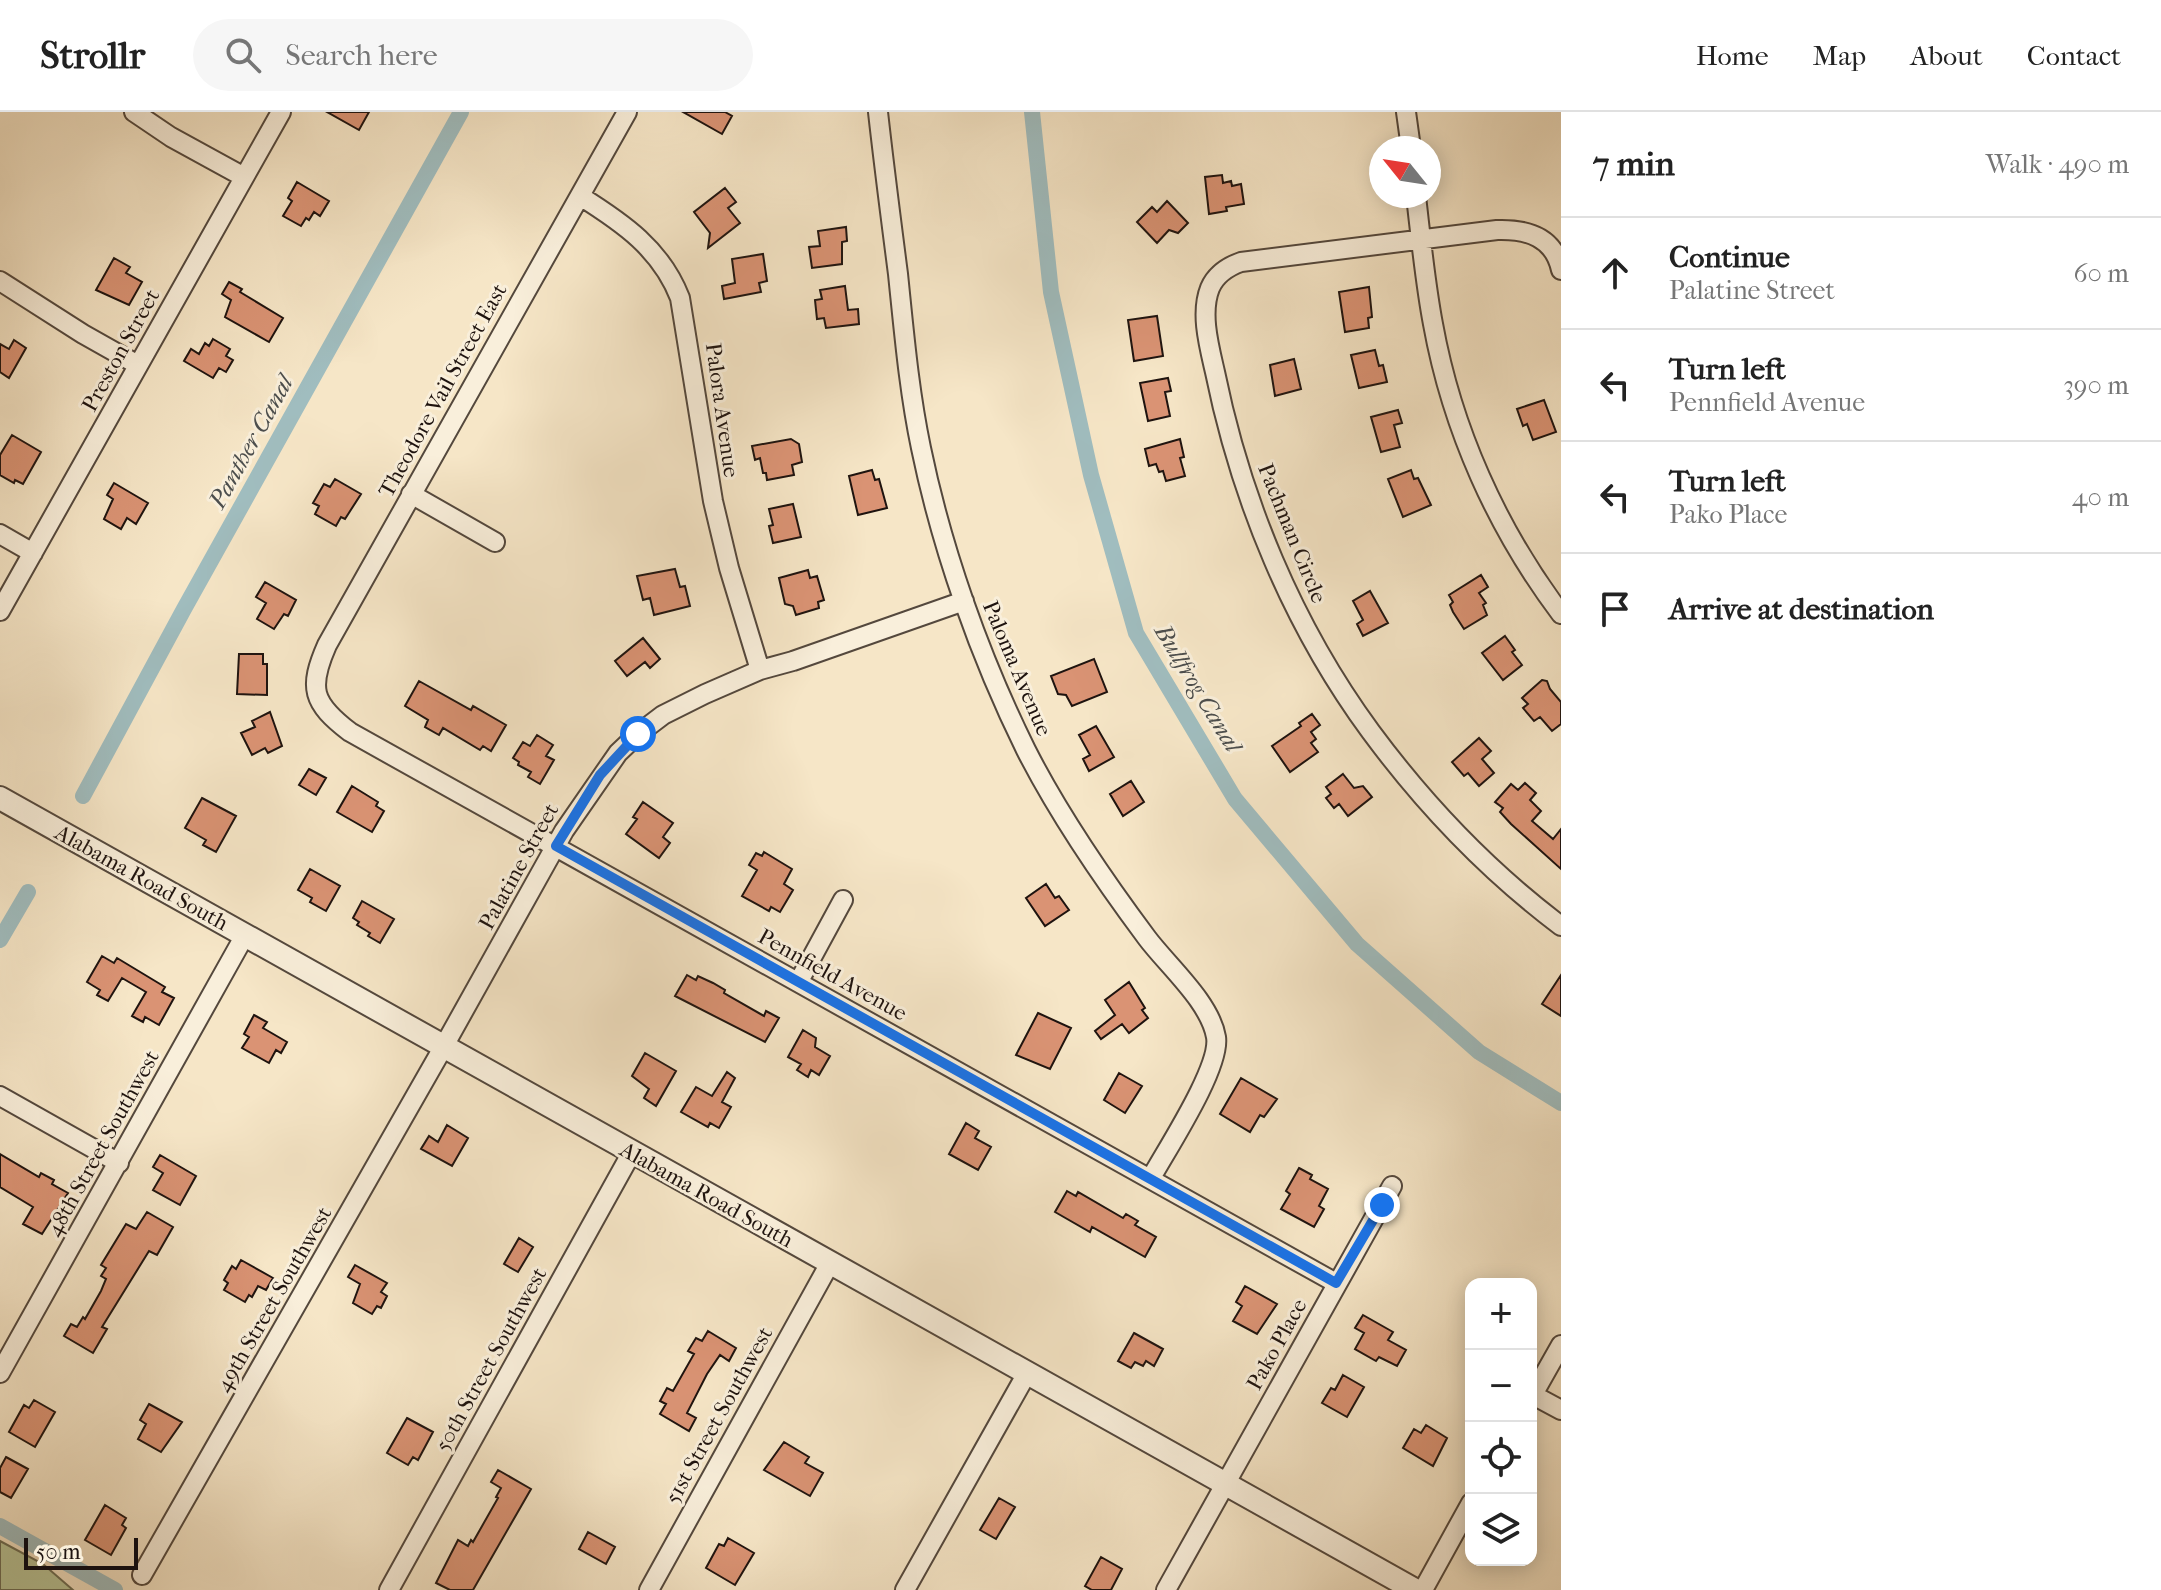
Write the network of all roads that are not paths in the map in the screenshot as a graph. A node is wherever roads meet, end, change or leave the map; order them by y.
1 (134, 112) edge
2 (281, 112) edge
3 (627, 112) edge
4 (878, 112) edge
5 (1406, 112) edge
6 (1409, 136) edge
7 (244, 177) junction
8 (580, 196) junction
9 (1417, 208) edge
10 (1421, 238) junction
11 (1561, 270) edge
12 (0, 281) edge
13 (138, 365) junction
14 (411, 494) junction
15 (0, 534) edge
16 (495, 542) dead end
17 (33, 553) junction
18 (964, 601) junction
19 (0, 611) edge
20 (1561, 614) edge
21 (760, 670) junction
22 (317, 697) joint
23 (0, 798) edge
24 (556, 846) junction
25 (843, 900) dead end
26 (1561, 926) edge
27 (245, 935) junction
28 (799, 981) junction
29 (444, 1046) junction
30 (0, 1096) edge
31 (632, 1152) junction
32 (119, 1163) junction
33 (1151, 1178) junction
34 (1392, 1186) dead end
35 (830, 1263) junction
36 (1336, 1283) junction
37 (1561, 1345) edge
38 (3, 1362) edge
39 (1027, 1373) junction
40 (1537, 1387) edge
41 (1537, 1398) edge
42 (1561, 1410) edge
43 (1226, 1484) junction
44 (1465, 1514) edge
45 (142, 1575) dead end
46 (389, 1590) edge
47 (649, 1590) edge
48 (905, 1590) edge
49 (1166, 1590) edge
50 (1415, 1590) edge
51 (1423, 1590) edge

1 - 7 street
2 - 7 street, Preston Street
3 - 8 street, Theodore Vail Street East
4 - 18 street, Paloma Avenue
5 - 6 street
7 - 13 street, Preston Street
8 - 14 street, Theodore Vail Street East
8 - 21 street, Palora Avenue
9 - 10 street
10 - 11 street
10 - 20 street
10 - 26 street, Pachman Circle
12 - 13 street
13 - 17 street, Preston Street
14 - 16 street
14 - 22 street, Theodore Vail Street East
15 - 17 street
17 - 19 street, Preston Street
18 - 21 street, Palatine Street
18 - 33 street, Paloma Avenue
21 - 24 street, Palatine Street
22 - 24 street, Pennfield Avenue
23 - 27 street, Alabama Road South
24 - 28 street, Pennfield Avenue
24 - 29 street, Palatine Street
25 - 28 street
27 - 29 street, Alabama Road South
27 - 32 street, 48th Street Southwest
28 - 33 street, Pennfield Avenue
29 - 31 street, Alabama Road South
29 - 45 street, 49th Street Southwest
30 - 32 street
31 - 35 street, Alabama Road South
31 - 46 street, 50th Street Southwest
32 - 38 street, 48th Street Southwest
33 - 36 street, Pennfield Avenue
34 - 36 street, Pako Place
35 - 39 street, Alabama Road South
35 - 47 street, 51st Street Southwest
36 - 43 street, Pako Place
37 - 40 street
39 - 43 street, Alabama Road South
39 - 48 street
41 - 42 street
43 - 49 street, Pako Place
43 - 50 street, Alabama Road South
44 - 51 street

